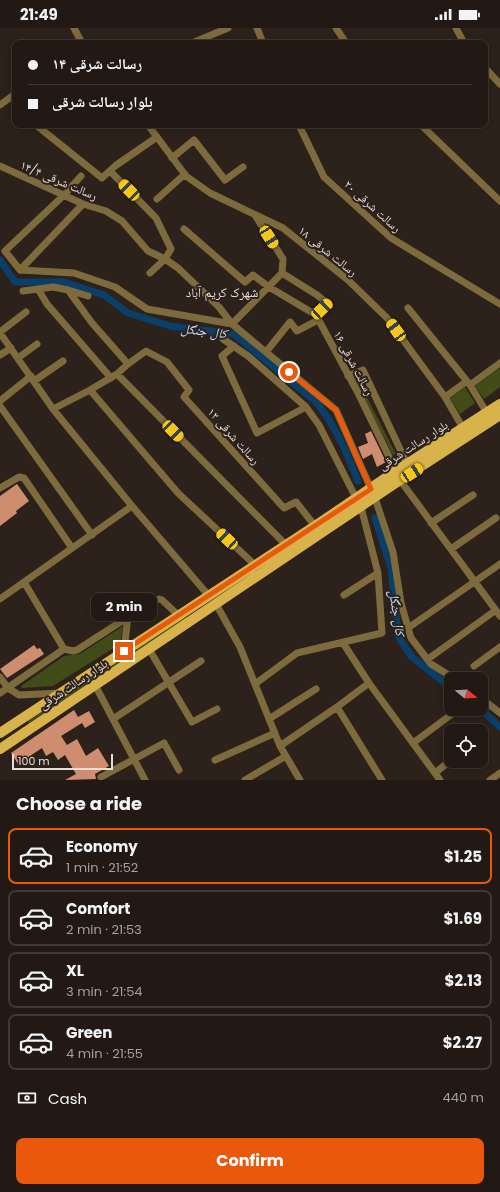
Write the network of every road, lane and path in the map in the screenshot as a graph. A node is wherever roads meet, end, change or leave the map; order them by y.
1 (74, 28) edge
2 (228, 28) edge
3 (257, 28) edge
4 (336, 28) edge
5 (456, 28) edge
6 (80, 40) edge
7 (199, 40) edge
8 (262, 40) edge
9 (344, 40) edge
10 (462, 40) edge
11 (488, 71) edge
12 (500, 84) edge
13 (12, 96) edge
14 (0, 105) edge
15 (40, 128) edge
16 (150, 128) edge
17 (300, 128) edge
18 (425, 128) edge
19 (158, 137) junction
20 (172, 158) junction
21 (0, 166) edge
22 (243, 167) dead end
23 (110, 171) junction
24 (185, 174) junction
25 (81, 176) dead end
26 (64, 195) junction
27 (157, 199) dead end
28 (500, 201) edge
29 (83, 204) junction
30 (255, 215) junction
31 (184, 229) dead end
32 (165, 259) junction
33 (20, 270) junction
34 (150, 273) dead end
35 (282, 273) junction
36 (269, 287) junction
37 (38, 289) junction
38 (23, 290) dead end
39 (68, 290) junction
40 (88, 296) dead end
41 (500, 304) edge
42 (408, 308) dead end
43 (26, 312) dead end
44 (317, 317) junction
45 (232, 324) junction
46 (0, 335) edge
47 (223, 339) dead end
48 (37, 344) dead end
49 (234, 346) junction
50 (11, 348) junction
51 (266, 352) junction
52 (0, 355) edge
53 (18, 358) junction
54 (63, 361) dead end
55 (500, 363) edge
56 (128, 364) junction
57 (114, 376) junction
58 (348, 376) junction
59 (32, 379) junction
60 (468, 383) junction
61 (90, 390) junction
62 (445, 397) junction
63 (0, 401) edge
64 (500, 404) edge
65 (0, 406) edge
66 (306, 407) junction
67 (53, 409) junction
68 (487, 413) junction
69 (500, 416) edge
70 (464, 428) junction
71 (407, 464) junction
72 (398, 476) junction
73 (0, 488) edge
74 (373, 493) junction
75 (473, 495) dead end
76 (358, 503) junction
77 (132, 506) junction
78 (496, 518) dead end
79 (431, 523) junction
80 (318, 530) junction
81 (92, 534) junction
82 (286, 545) junction
83 (72, 548) junction
84 (451, 549) junction
85 (500, 564) edge
86 (255, 565) junction
87 (378, 573) junction
88 (474, 581) junction
89 (24, 582) junction
90 (344, 595) dead end
91 (209, 596) junction
92 (0, 599) edge
93 (216, 604) junction
94 (498, 613) edge
95 (178, 615) junction
96 (128, 616) junction
97 (408, 628) junction
98 (343, 642) junction
99 (500, 647) edge
100 (64, 649) junction
101 (149, 649) junction
102 (124, 651) junction
103 (428, 659) junction
104 (201, 661) dead end
105 (474, 666) dead end
106 (444, 672) edge
107 (0, 677) edge
108 (168, 682) junction
109 (369, 683) junction
110 (255, 684) junction
111 (95, 685) junction
112 (8, 688) junction
113 (316, 689) dead end
114 (0, 693) edge
115 (61, 693) junction
116 (488, 704) edge
117 (338, 707) junction
118 (217, 709) dead end
119 (500, 713) edge
120 (449, 716) edge
121 (113, 718) junction
122 (269, 719) junction
123 (19, 721) junction
124 (26, 731) junction
125 (0, 733) edge
126 (275, 733) junction
127 (413, 743) junction
128 (280, 746) junction
129 (0, 748) edge
130 (286, 756) junction
131 (134, 759) junction
132 (215, 760) dead end
133 (444, 766) edge
134 (178, 770) dead end
135 (435, 773) junction
136 (500, 773) edge
137 (101, 777) dead end
138 (146, 780) edge
139 (245, 780) edge
140 (300, 780) edge
141 (381, 780) edge
142 (440, 780) edge
143 (490, 780) edge

1 - 6 street
2 - 7 street
3 - 8 street
4 - 9 street
5 - 10 street
11 - 12 street
13 - 14 street
15 - 23 street
16 - 19 street, رسالت شرقی ۱۸
17 - 41 street, رسالت شرقی ۲۰
18 - 28 street
19 - 20 street, رسالت شرقی ۱۸
19 - 23 street
20 - 22 street
20 - 24 street, رسالت شرقی ۱۸
21 - 26 street, رسالت شرقی ۱۴/۴
23 - 32 street
24 - 27 street
24 - 30 street, رسالت شرقی ۱۸
25 - 26 street
26 - 29 street, رسالت شرقی ۱۴/۴
26 - 33 street
29 - 32 street, رسالت شرقی ۱۴/۴
29 - 33 street
30 - 35 street
30 - 62 street, رسالت شرقی ۱۸
31 - 36 street
32 - 34 street
32 - 45 street, رسالت شرقی ۱۴/۴
33 - 45 street
35 - 36 street
35 - 44 street
36 - 44 street
36 - 45 street
37 - 38 street
37 - 39 street
37 - 57 street
39 - 40 street
39 - 56 street
42 - 60 street
43 - 46 street
44 - 51 street
44 - 58 street, رسالت شرقی ۱۶
45 - 51 street, رسالت شرقی ۱۴/۴
46 - 50 street
47 - 49 street
48 - 53 street
49 - 66 street
49 - 66 street
50 - 52 street
50 - 53 street
51 - 74 street, رسالت شرقی ۱۴/۴
53 - 59 street
54 - 59 street
55 - 60 street
56 - 57 street
56 - 80 street, رسالت شرقی ۱۲
57 - 61 street
57 - 82 street
58 - 71 street
58 - 72 street, رسالت شرقی ۱۶
59 - 63 street
59 - 67 street
60 - 62 street
60 - 68 street
61 - 67 street
61 - 86 street
62 - 70 street, رسالت شرقی ۱۸
64 - 68 main road, بلوار رسالت شرقی
65 - 81 street
66 - 76 street
67 - 77 street
68 - 70 main road, بلوار رسالت شرقی
69 - 72 main road, بلوار رسالت شرقی
70 - 71 main road, بلوار رسالت شرقی
71 - 72 main road, بلوار رسالت شرقی
72 - 74 main road, بلوار رسالت شرقی
72 - 79 street, رسالت شرقی ۱۶
73 - 83 street
74 - 76 main road, بلوار رسالت شرقی
74 - 97 street, رسالت شرقی ۱۴/۴
75 - 79 street
76 - 80 main road, بلوار رسالت شرقی
76 - 87 street
77 - 81 street
77 - 91 street
78 - 84 street
79 - 84 street, رسالت شرقی ۱۶
80 - 82 main road, بلوار رسالت شرقی
80 - 93 main road, بلوار رسالت شرقی
81 - 83 street
82 - 86 main road, بلوار رسالت شرقی
83 - 89 street
84 - 88 street, رسالت شرقی ۱۶
85 - 88 street
86 - 91 main road, بلوار رسالت شرقی
87 - 90 street
87 - 98 street
88 - 94 street, رسالت شرقی ۱۶
88 - 97 street
89 - 92 street
89 - 100 street
91 - 95 main road, بلوار رسالت شرقی
93 - 101 main road, بلوار رسالت شرقی
93 - 110 street
94 - 103 street
95 - 96 street
95 - 102 main road, بلوار رسالت شرقی
96 - 100 street
96 - 102 street
97 - 103 street, رسالت شرقی ۱۴/۴
98 - 109 street
98 - 110 street
99 - 105 street
100 - 112 street
101 - 108 street
101 - 111 main road, بلوار رسالت شرقی
102 - 115 main road, بلوار رسالت شرقی
103 - 106 street, رسالت شرقی ۱۴/۴
104 - 108 street
107 - 112 street
108 - 118 street
108 - 121 street
109 - 117 street
109 - 127 street
110 - 122 street
111 - 121 street
111 - 124 main road, بلوار رسالت شرقی
112 - 114 street
112 - 115 street
113 - 122 street
115 - 123 main road, بلوار رسالت شرقی
116 - 119 street
117 - 128 street
117 - 141 street
120 - 127 street
121 - 131 street
122 - 126 street
123 - 124 main road
123 - 125 main road, بلوار رسالت شرقی
124 - 129 main road, بلوار رسالت شرقی
126 - 128 street
126 - 132 street
127 - 135 street
128 - 130 street
130 - 139 street
130 - 140 street
131 - 134 street
131 - 137 street
131 - 138 street
133 - 135 street
135 - 142 street
136 - 143 street

